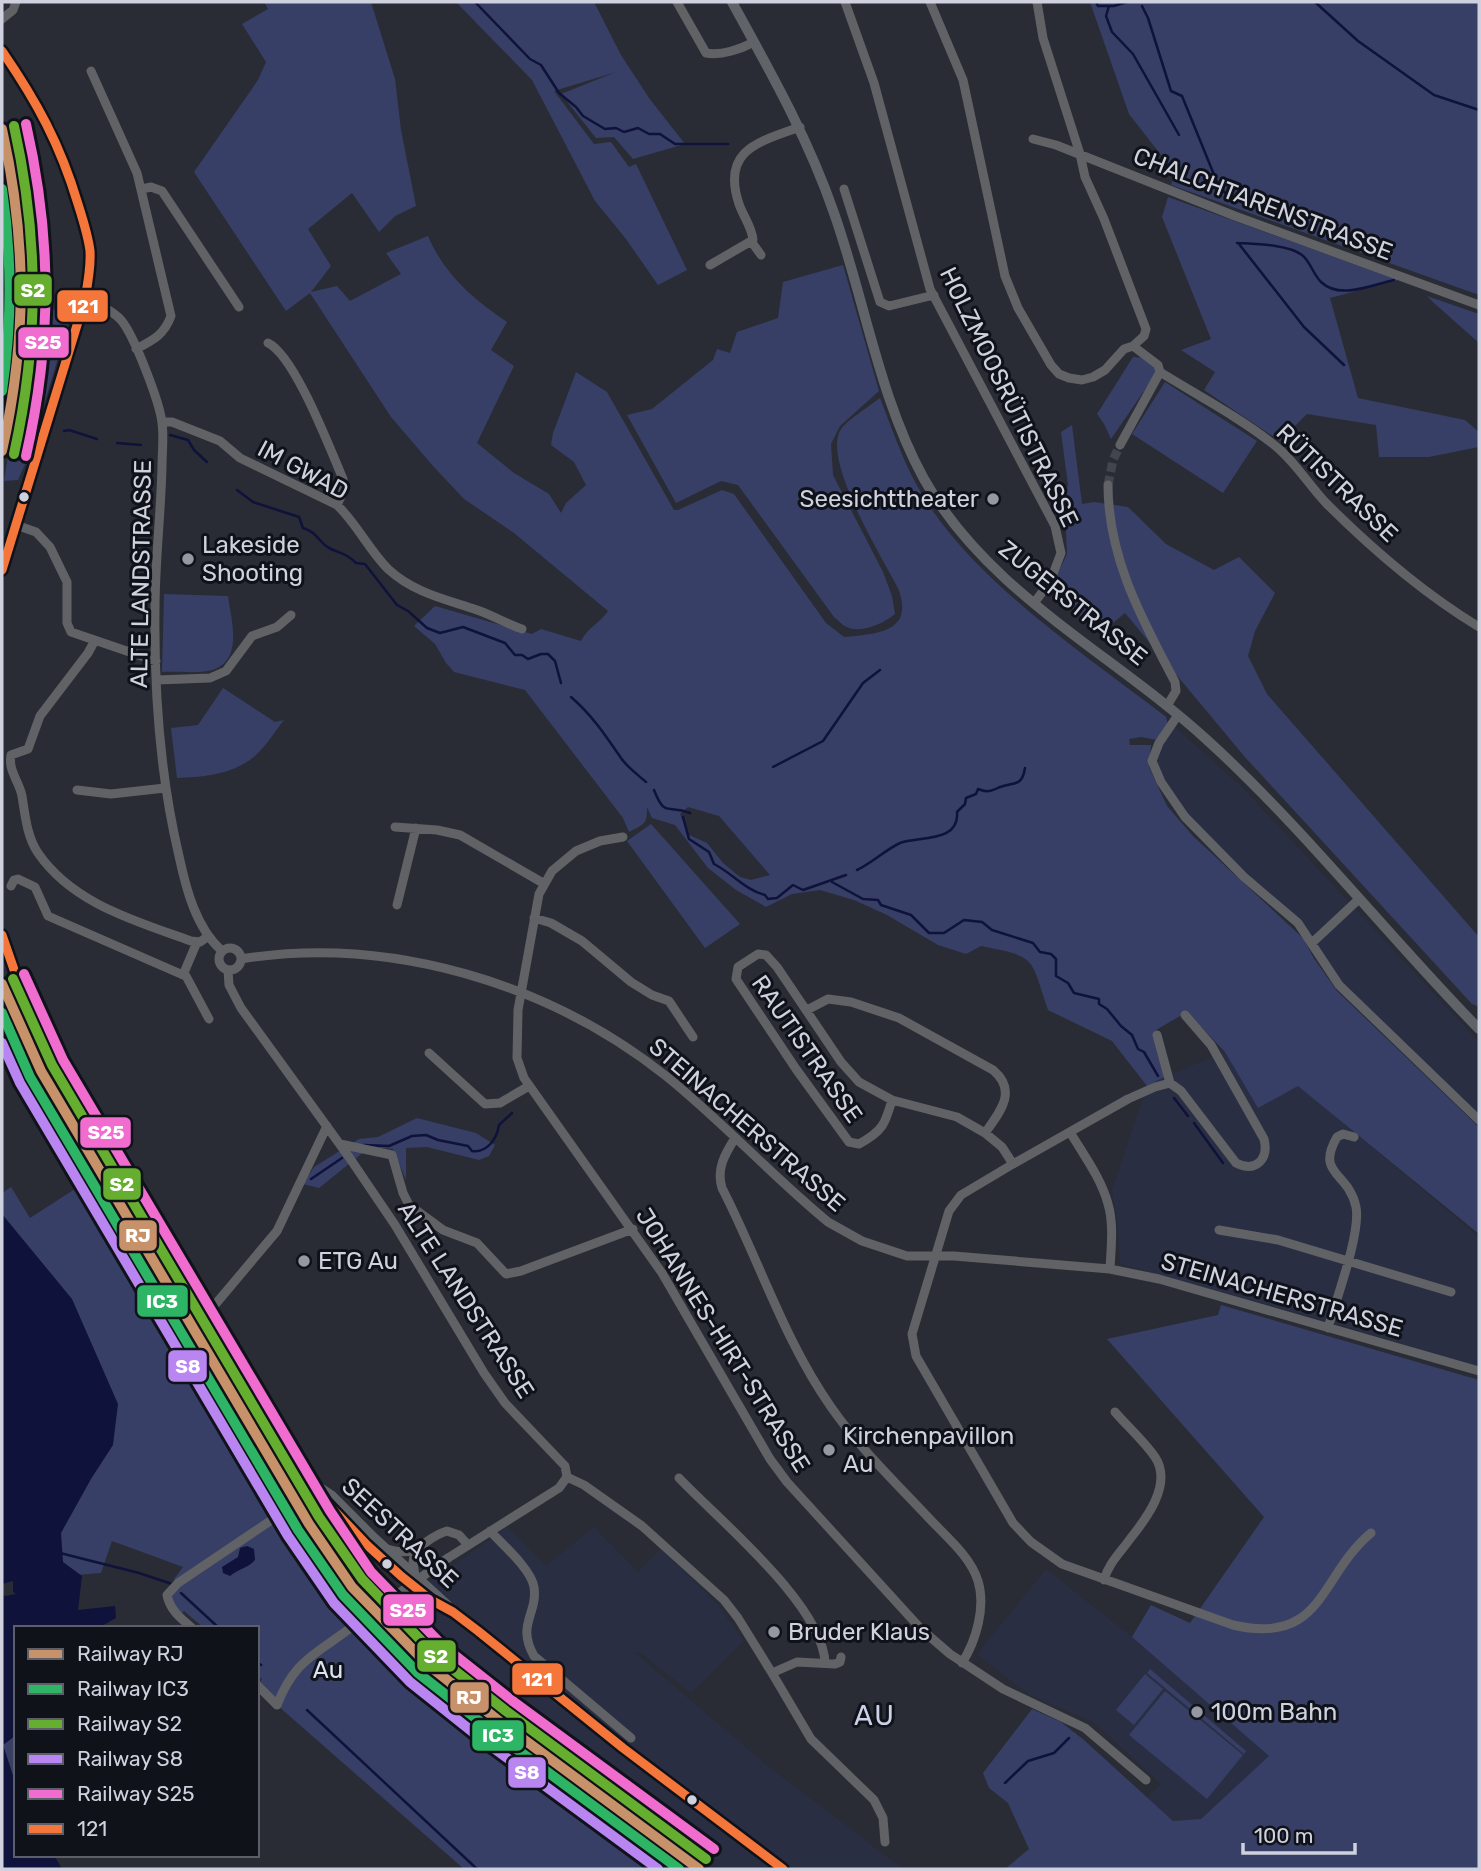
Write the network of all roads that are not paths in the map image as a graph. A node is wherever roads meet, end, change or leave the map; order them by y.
1 (16, 2) edge
2 (677, 2) edge
3 (732, 2) edge
4 (845, 2) edge
5 (930, 2) edge
6 (1037, 2) edge
7 (2, 19) edge
8 (754, 42) junction
9 (2, 51) edge
10 (91, 71) dead end
11 (800, 127) junction
12 (1033, 139) dead end
13 (1080, 154) junction
14 (142, 189) junction
15 (844, 189) dead end
16 (751, 241) junction
17 (761, 255) dead end
18 (710, 265) dead end
19 (933, 295) junction
20 (85, 299) junction
21 (1479, 305) edge
22 (239, 307) dead end
23 (268, 343) dead end
24 (1133, 346) junction
25 (136, 349) junction
26 (1160, 372) junction
27 (162, 422) junction
28 (1120, 445) tunnel mouth
29 (1108, 485) tunnel mouth
30 (337, 505) junction
31 (16, 525) junction
32 (2, 570) edge
33 (1034, 603) junction
34 (291, 615) dead end
35 (1479, 627) edge
36 (522, 629) dead end
37 (94, 642) junction
38 (156, 662) junction
39 (157, 680) junction
40 (1167, 706) junction
41 (1178, 715) junction
42 (165, 788) junction
43 (77, 790) dead end
44 (395, 827) dead end
45 (416, 828) junction
46 (623, 837) dead end
47 (543, 883) junction
48 (12, 886) dead end
49 (1359, 899) junction
50 (397, 905) dead end
51 (534, 918) junction
52 (2, 935) edge
53 (207, 937) junction
54 (197, 942) junction
55 (1312, 942) junction
56 (222, 951) junction
57 (241, 959) junction
58 (229, 970) junction
59 (183, 975) junction
60 (521, 992) junction
61 (807, 1010) junction
62 (2, 1013) edge
63 (1185, 1015) dead end
64 (209, 1019) dead end
65 (1479, 1029) edge
66 (1157, 1035) dead end
67 (693, 1037) dead end
68 (429, 1053) dead end
69 (1170, 1083) junction
70 (529, 1086) junction
71 (892, 1100) junction
72 (1479, 1120) edge
73 (327, 1126) junction
74 (1070, 1132) junction
75 (985, 1133) junction
76 (1354, 1137) dead end
77 (735, 1138) junction
78 (340, 1144) junction
79 (1013, 1164) junction
80 (633, 1229) junction
81 (1219, 1230) dead end
82 (935, 1256) junction
83 (1347, 1260) junction
84 (1110, 1269) junction
85 (1451, 1292) dead end
86 (204, 1319) junction
87 (1328, 1328) junction
88 (1479, 1371) edge
89 (1115, 1412) dead end
90 (566, 1478) junction
91 (679, 1478) dead end
92 (317, 1486) junction
93 (282, 1513) junction
94 (490, 1531) junction
95 (1371, 1532) dead end
96 (468, 1545) junction
97 (386, 1549) junction
98 (415, 1551) junction
99 (415, 1576) junction
100 (1104, 1580) junction
101 (453, 1612) junction
102 (190, 1626) edge
103 (841, 1657) dead end
104 (962, 1662) junction
105 (825, 1663) junction
106 (772, 1673) junction
107 (259, 1687) edge
108 (631, 1738) dead end
109 (1146, 1780) dead end
110 (885, 1842) dead end
111 (665, 1869) edge
112 (783, 1869) edge

1 - 7 street
2 - 8 street
3 - 8 main road, ZUGERSTRASSE
4 - 19 street, HOLZMOOSRÜTISTRASSE
5 - 24 street
6 - 13 street
8 - 11 main road, ZUGERSTRASSE
9 - 20 main road
10 - 14 street
11 - 16 street
11 - 33 main road, ZUGERSTRASSE
12 - 13 street, CHALCHTARENSTRASSE
13 - 21 street, CHALCHTARENSTRASSE
13 - 24 street
14 - 22 street
14 - 25 street
15 - 19 street
16 - 17 street
16 - 18 street
19 - 33 street, HOLZMOOSRÜTISTRASSE
20 - 25 street, ALTE LANDSTRASSE
20 - 31 main road
23 - 30 street
24 - 26 street, RÜTISTRASSE
25 - 27 street, ALTE LANDSTRASSE
26 - 28 street
26 - 35 street, RÜTISTRASSE
27 - 30 street, IM GWAD
27 - 38 street, ALTE LANDSTRASSE
29 - 40 street
30 - 36 street, IM GWAD
31 - 32 main road
31 - 37 street
33 - 40 main road, ZUGERSTRASSE
34 - 39 street
37 - 38 street
37 - 54 street
38 - 39 street, ALTE LANDSTRASSE
39 - 42 street, ALTE LANDSTRASSE
40 - 41 main road, ZUGERSTRASSE
41 - 49 main road, ZUGERSTRASSE
41 - 55 street
42 - 43 street
42 - 53 street, ALTE LANDSTRASSE
44 - 45 street
45 - 47 street
45 - 50 street
46 - 47 street
47 - 51 street, JOHANNES-HIRT-STRASSE
48 - 59 street
49 - 55 street
49 - 65 main road, ZUGERSTRASSE
51 - 60 street, JOHANNES-HIRT-STRASSE
51 - 67 street
52 - 86 main road, SEESTRASSE
53 - 54 street
53 - 56 street, ALTE LANDSTRASSE
54 - 59 street
55 - 72 street
56 - 57 street
56 - 58 street
57 - 58 street
57 - 60 street, STEINACHERSTRASSE
58 - 73 street, ALTE LANDSTRASSE
59 - 64 street
60 - 70 street, JOHANNES-HIRT-STRASSE
60 - 77 street, STEINACHERSTRASSE
61 - 71 street, RAUTISTRASSE
61 - 71 street, RAUTISTRASSE
61 - 75 street
62 - 93 street
63 - 69 street
66 - 69 street
68 - 70 street
69 - 74 street
70 - 80 street, JOHANNES-HIRT-STRASSE
71 - 75 street
73 - 78 street, ALTE LANDSTRASSE
73 - 86 street
74 - 79 street
74 - 84 street
75 - 79 street
76 - 83 street
77 - 82 street, STEINACHERSTRASSE
77 - 104 street
78 - 80 street
78 - 90 street, ALTE LANDSTRASSE
79 - 82 street
80 - 104 street, JOHANNES-HIRT-STRASSE
81 - 83 street
82 - 84 street, STEINACHERSTRASSE
82 - 100 street
83 - 85 street
83 - 87 street
84 - 87 street, STEINACHERSTRASSE
86 - 92 main road, SEESTRASSE
87 - 88 street, STEINACHERSTRASSE
89 - 100 street
90 - 94 street
90 - 106 street
91 - 105 street
92 - 97 main road, SEESTRASSE
92 - 101 main road, SEESTRASSE
93 - 102 street
93 - 111 street
94 - 96 street
94 - 108 street
95 - 100 street
96 - 98 street
96 - 107 street, bridge
97 - 98 street
97 - 99 main road, SEESTRASSE
98 - 99 street
99 - 101 main road, SEESTRASSE
101 - 112 main road, SEESTRASSE
103 - 105 street
104 - 109 street, JOHANNES-HIRT-STRASSE
105 - 106 street
106 - 110 street

